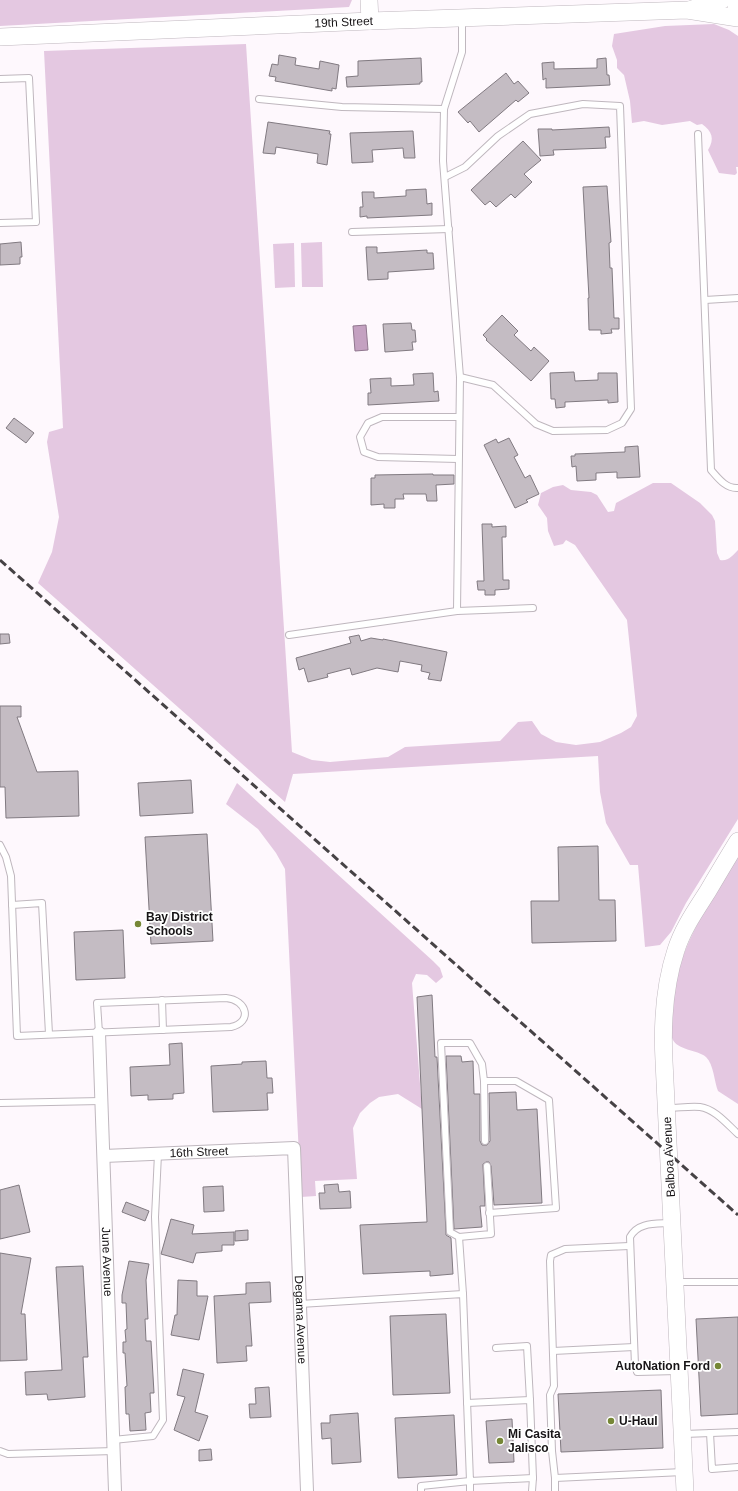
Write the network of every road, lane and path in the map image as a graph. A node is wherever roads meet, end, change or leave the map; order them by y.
1 (369, 0) edge
2 (722, 0) edge
3 (737, 0) edge
4 (686, 10) junction
5 (738, 16) edge
6 (462, 18) junction
7 (370, 22) junction
8 (0, 37) edge
9 (0, 79) edge
10 (259, 99) dead end
11 (444, 109) junction
12 (698, 134) dead end
13 (445, 177) junction
14 (0, 224) edge
15 (449, 229) junction
16 (352, 232) dead end
17 (738, 298) edge
18 (705, 300) junction
19 (460, 377) junction
20 (459, 417) junction
21 (458, 459) junction
22 (738, 488) edge
23 (534, 608) dead end
24 (457, 611) junction
25 (289, 635) dead end
26 (738, 841) edge
27 (0, 845) edge
28 (12, 904) junction
29 (162, 1000) junction
30 (163, 1030) junction
31 (99, 1033) junction
32 (49, 1034) junction
33 (484, 1081) junction
34 (101, 1101) junction
35 (0, 1103) edge
36 (666, 1108) junction
37 (738, 1134) edge
38 (485, 1141) dead end
39 (294, 1148) joint
40 (158, 1154) junction
41 (104, 1156) junction
42 (487, 1166) dead end
43 (489, 1213) junction
44 (673, 1223) junction
45 (459, 1237) junction
46 (629, 1246) junction
47 (676, 1282) junction
48 (738, 1282) edge
49 (463, 1294) junction
50 (300, 1304) junction
51 (634, 1347) junction
52 (496, 1348) dead end
53 (553, 1351) junction
54 (680, 1371) junction
55 (530, 1400) junction
56 (467, 1403) junction
57 (738, 1432) edge
58 (710, 1433) junction
59 (682, 1434) junction
60 (113, 1446) junction
61 (0, 1451) edge
62 (738, 1468) edge
63 (684, 1472) junction
64 (533, 1478) junction
65 (555, 1478) junction
66 (470, 1481) junction
67 (115, 1491) edge
68 (307, 1491) edge
69 (421, 1491) edge
70 (470, 1491) edge
71 (532, 1491) edge
72 (555, 1491) edge
73 (685, 1491) edge

1 - 7 main road
2 - 4 main road, 19th Street
3 - 5 main road
4 - 5 main road, 19th Street
4 - 6 main road, 19th Street
6 - 7 main road, 19th Street
6 - 11 lane
7 - 8 main road, 19th Street
9 - 14 lane
10 - 11 lane
11 - 13 lane
12 - 18 lane
13 - 15 lane
13 - 19 lane
15 - 16 lane
15 - 19 lane
17 - 18 lane
18 - 22 lane
19 - 20 lane
20 - 21 lane
20 - 21 lane
21 - 24 lane
23 - 24 lane
24 - 25 lane
26 - 36 main road, Balboa Avenue
27 - 28 lane
28 - 32 lane
28 - 32 lane
29 - 30 lane
29 - 30 lane
29 - 31 lane
30 - 31 lane
31 - 32 lane
31 - 34 street, June Avenue
33 - 38 lane
33 - 43 lane
33 - 45 lane
34 - 35 lane
34 - 41 street, June Avenue
36 - 37 lane
36 - 44 main road, Balboa Avenue
39 - 40 street, 16th Street
39 - 50 street, Degama Avenue
40 - 41 street, 16th Street
40 - 60 lane
41 - 60 street, June Avenue
42 - 43 lane
43 - 45 lane
44 - 46 lane
44 - 47 main road, Balboa Avenue
45 - 49 lane
46 - 51 lane
46 - 53 lane
47 - 48 lane
47 - 54 main road, Balboa Avenue
49 - 50 lane
49 - 56 lane
50 - 68 street, Degama Avenue
51 - 53 lane
51 - 54 lane
52 - 55 lane
53 - 65 lane
54 - 59 main road, Balboa Avenue
55 - 56 lane
55 - 64 lane
56 - 66 lane
57 - 58 lane
58 - 59 lane
58 - 62 lane
59 - 63 main road, Balboa Avenue
60 - 61 lane
60 - 67 street, June Avenue
63 - 65 lane
63 - 73 main road, Balboa Avenue
64 - 66 lane
64 - 71 lane
65 - 72 lane
66 - 69 lane
66 - 70 lane

